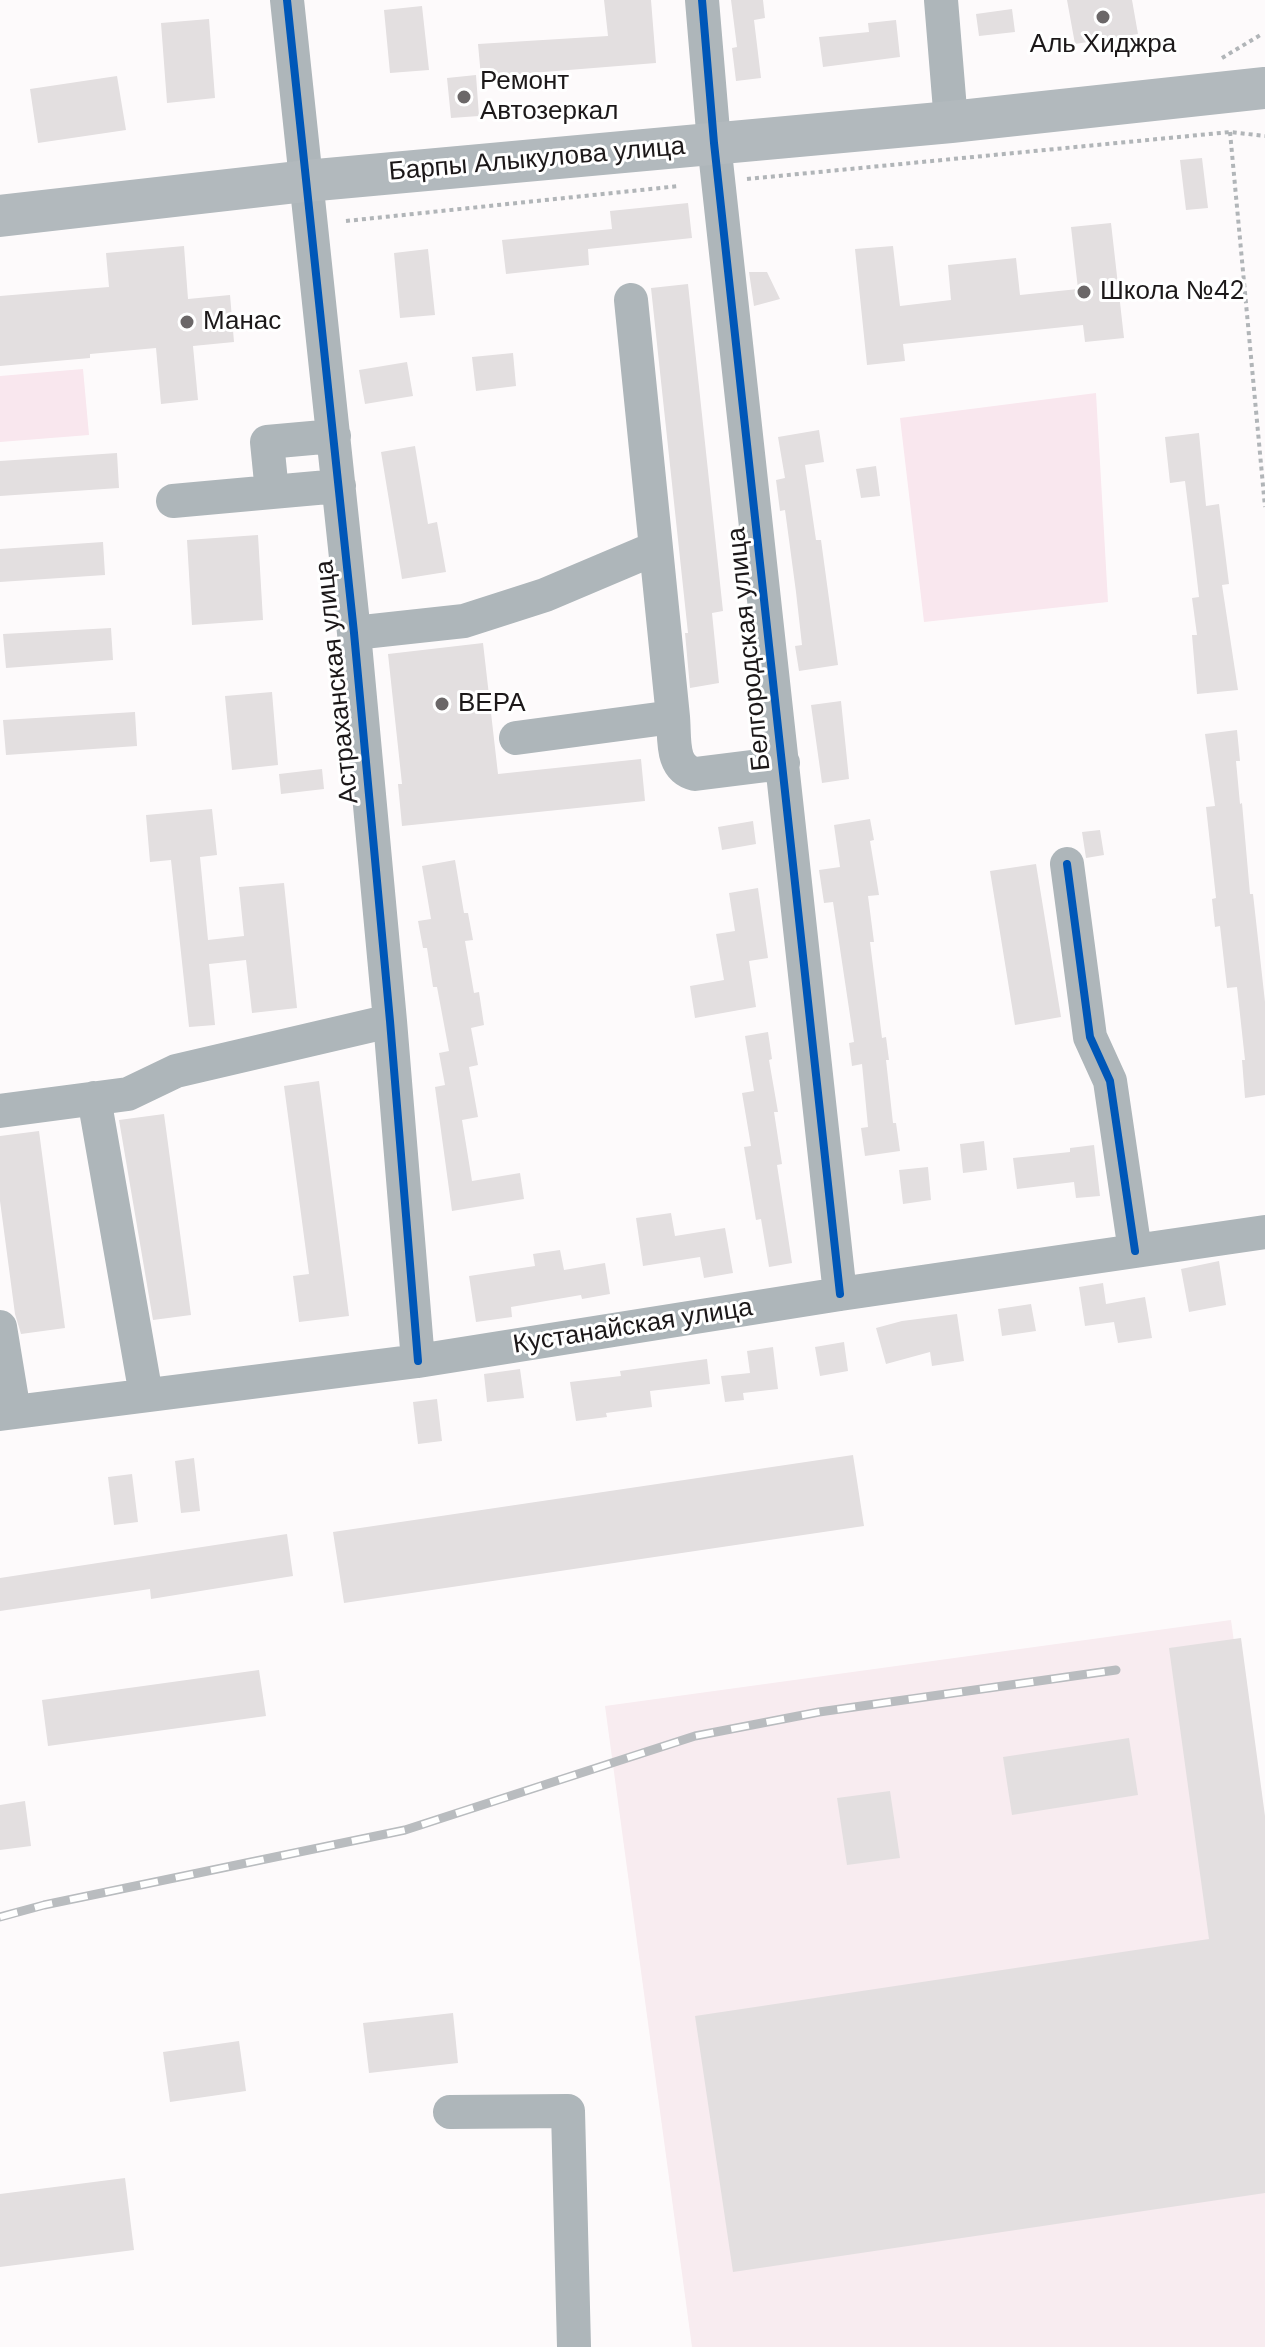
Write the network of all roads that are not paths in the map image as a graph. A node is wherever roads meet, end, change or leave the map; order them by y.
1 (287, 0) edge
2 (702, 0) edge
3 (941, 0) edge
4 (1265, 88) edge
5 (951, 122) junction
6 (714, 143) junction
7 (306, 181) junction
8 (0, 216) edge
9 (631, 300) dead end
10 (334, 436) junction
11 (339, 486) junction
12 (272, 492) junction
13 (173, 501) dead end
14 (656, 548) junction
15 (354, 633) junction
16 (673, 717) junction
17 (516, 738) dead end
18 (783, 763) junction
19 (1067, 864) dead end
20 (390, 1021) junction
21 (94, 1098) junction
22 (0, 1111) edge
23 (1265, 1232) edge
24 (1135, 1251) junction
25 (840, 1294) junction
26 (0, 1327) edge
27 (418, 1361) junction
28 (146, 1395) junction
29 (7, 1413) edge
30 (450, 2112) dead end
31 (574, 2347) edge

1 - 7 street, Астраханская улица
2 - 6 street, Белгородская улица
3 - 5 street
4 - 5 main road, Барпы Алыкулова улица
5 - 6 main road, Барпы Алыкулова улица
6 - 7 main road, Барпы Алыкулова улица
6 - 18 street, Белгородская улица
7 - 8 main road, Барпы Алыкулова улица
7 - 10 street, Астраханская улица
9 - 14 street
10 - 11 street, Астраханская улица
10 - 12 street
11 - 12 street
11 - 15 street, Астраханская улица
12 - 13 street
14 - 15 street
14 - 16 street
15 - 20 street, Астраханская улица
16 - 17 street
16 - 18 street
18 - 25 street, Белгородская улица
19 - 24 street
20 - 21 street
20 - 27 street, Астраханская улица
21 - 22 street
21 - 28 street
23 - 24 street, Кустанайская улица
24 - 25 street, Кустанайская улица
25 - 27 street, Кустанайская улица
26 - 29 street
27 - 28 street, Кустанайская улица
28 - 29 street, Кустанайская улица
30 - 31 street

